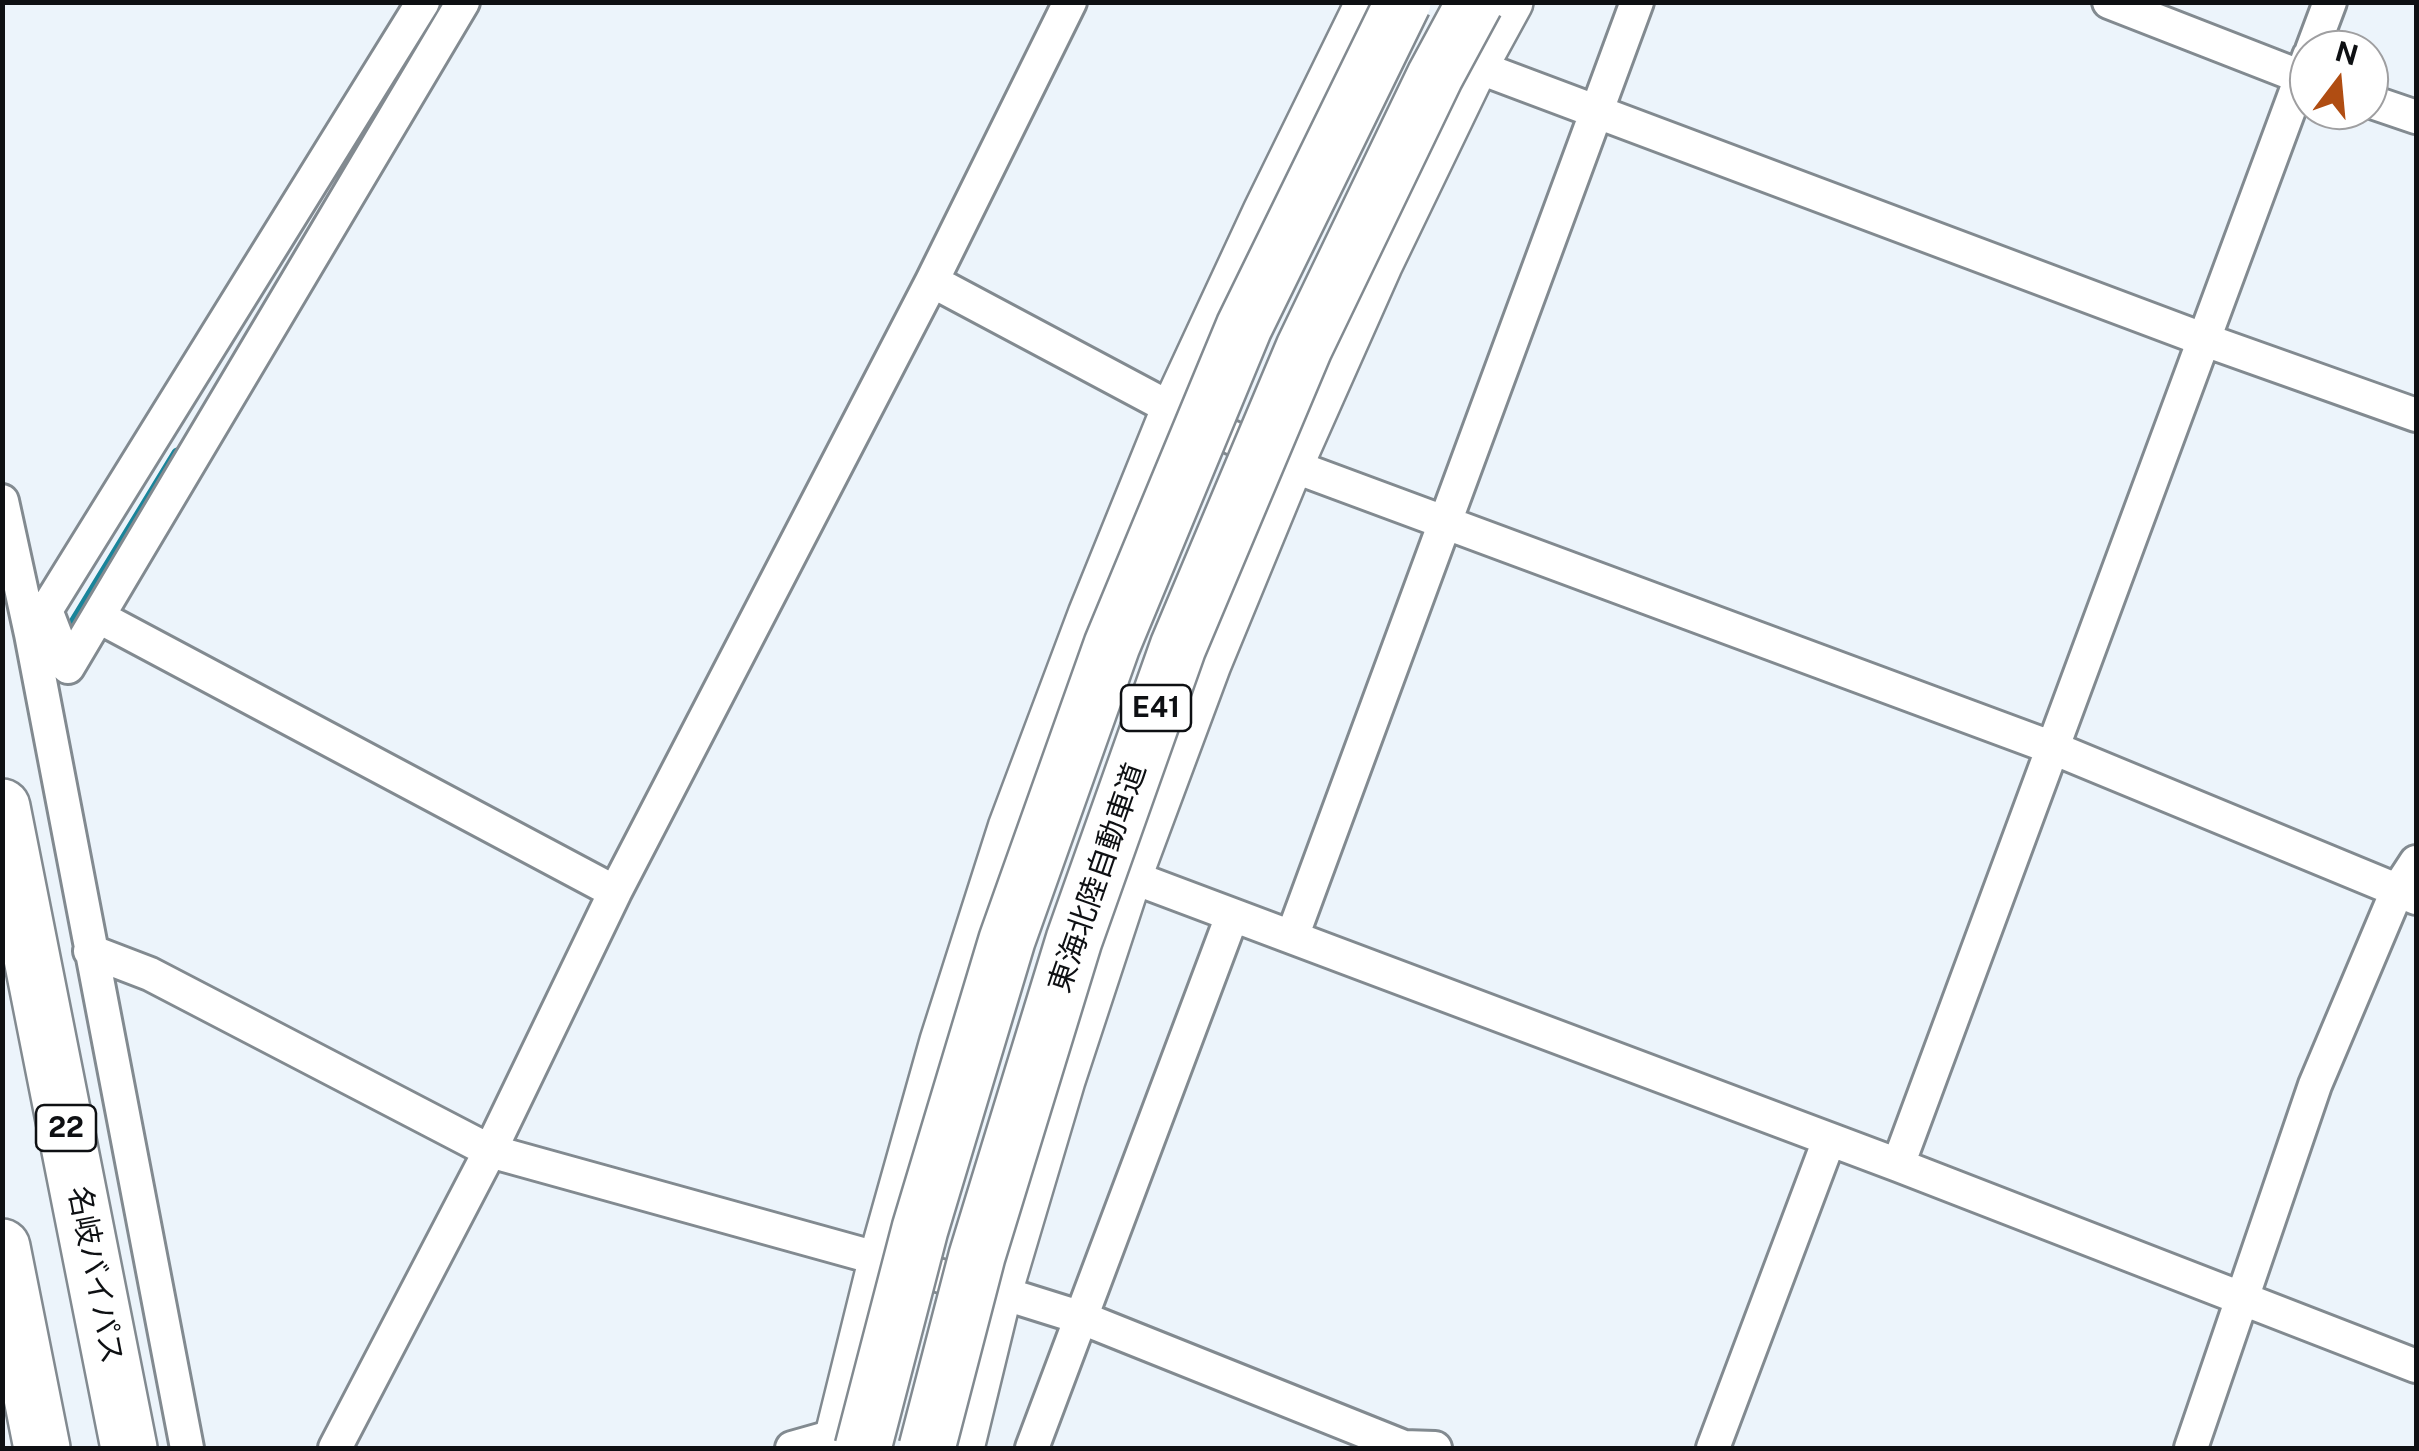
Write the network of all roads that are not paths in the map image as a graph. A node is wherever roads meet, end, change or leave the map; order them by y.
1 (423, 2) edge
2 (463, 2) edge
3 (1070, 2) edge
4 (1369, 2) edge
5 (1403, 2) edge
6 (1475, 2) edge
7 (1510, 2) edge
8 (1637, 2) edge
9 (2108, 2) edge
10 (2330, 2) edge
11 (2320, 30) edge
12 (2289, 60) edge
13 (1474, 66) junction
14 (2389, 108) edge
15 (1595, 114) junction
16 (2289, 117) edge
17 (2416, 117) edge
18 (932, 281) junction
19 (2205, 340) junction
20 (1174, 410) junction
21 (2416, 415) edge
22 (1290, 464) junction
23 (2, 501) edge
24 (1444, 523) junction
25 (99, 617) junction
26 (39, 622) junction
27 (2053, 748) junction
28 (2, 807) edge
29 (2416, 862) edge
30 (1129, 876) junction
31 (615, 892) junction
32 (2407, 895) edge
33 (1232, 916) junction
34 (1292, 937) junction
35 (90, 951) junction
36 (1830, 1140) junction
37 (490, 1150) junction
38 (1898, 1164) junction
39 (2, 1247) edge
40 (882, 1258) junction
41 (1000, 1292) junction
42 (2241, 1300) junction
43 (1082, 1318) junction
44 (2416, 1366) edge
45 (845, 1444) edge
46 (42, 1448) edge
47 (129, 1448) edge
48 (187, 1448) edge
49 (334, 1448) edge
50 (792, 1448) edge
51 (927, 1448) edge
52 (960, 1448) edge
53 (1032, 1448) edge
54 (1435, 1448) edge
55 (1713, 1448) edge
56 (2191, 1448) edge

1 - 26 street
2 - 25 street
3 - 18 street
4 - 20 street
5 - 45 highway, E41, bridge
6 - 51 highway, 東海北陸自動車道 / E41, bridge
7 - 13 street
8 - 15 street
9 - 12 street
10 - 11 street
13 - 15 street
13 - 22 street
14 - 17 street
15 - 19 street
15 - 24 street
16 - 19 street
18 - 20 street
18 - 31 street
19 - 21 street
19 - 27 street
20 - 22 street
20 - 40 street
22 - 24 street
22 - 30 street
23 - 26 street
24 - 27 street
24 - 34 street
25 - 26 street
25 - 31 street
26 - 35 street
27 - 32 street
27 - 38 street
28 - 47 highway, 名岐バイパス / 22
29 - 32 street
30 - 33 street
30 - 41 street
31 - 37 street
32 - 42 street
33 - 34 street
33 - 43 street
34 - 36 street
35 - 37 street
35 - 48 street
36 - 38 street
36 - 55 street
37 - 40 street
37 - 49 street
38 - 42 street
39 - 46 highway
40 - 41 street
40 - 45 street
41 - 43 street
41 - 52 street
42 - 44 street
42 - 56 street
43 - 53 street
43 - 54 street
45 - 50 street

